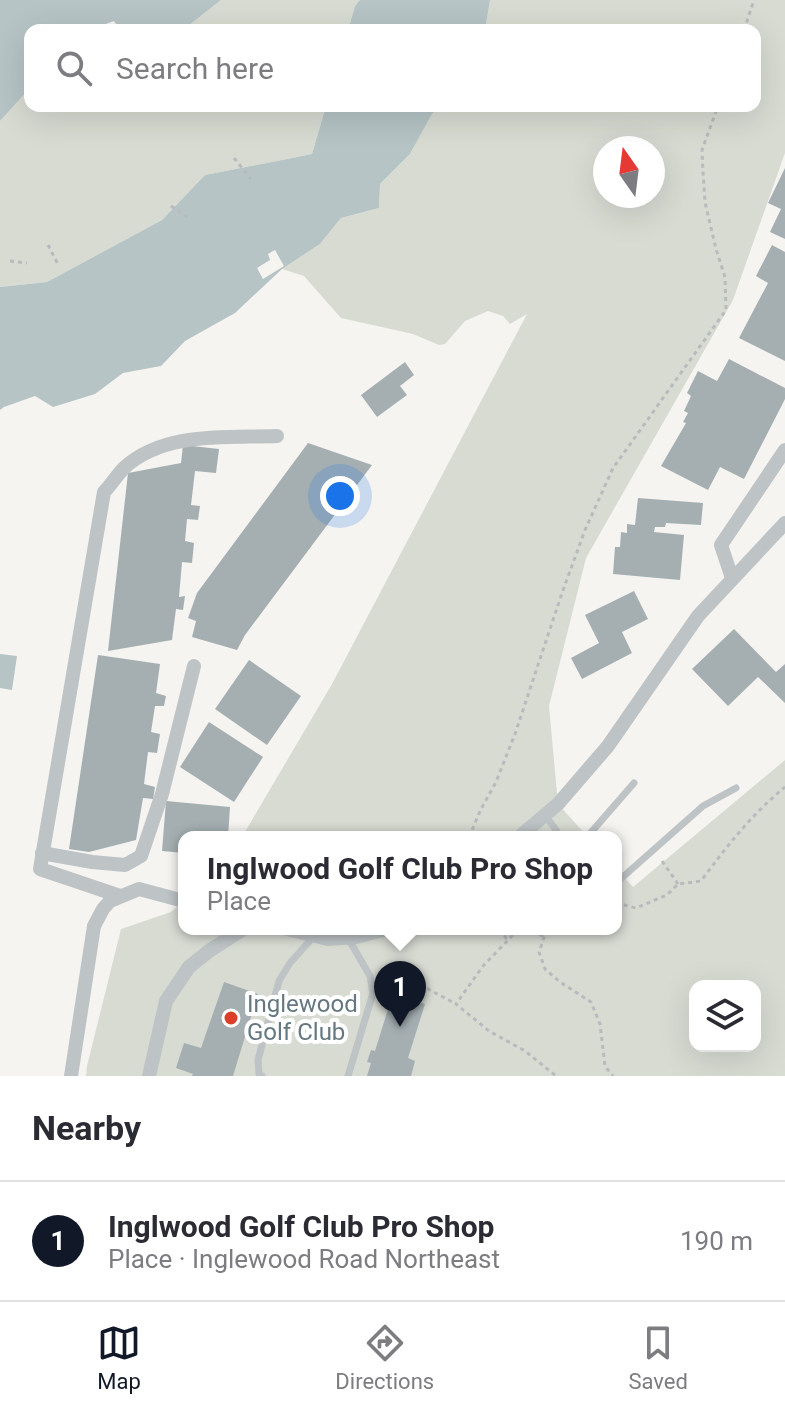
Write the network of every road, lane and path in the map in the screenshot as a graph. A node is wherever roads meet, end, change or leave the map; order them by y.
1 (754, 0) edge
2 (746, 24) edge
3 (716, 112) edge
4 (234, 158) dead end
5 (251, 179) dead end
6 (171, 206) dead end
7 (191, 219) dead end
8 (48, 245) dead end
9 (10, 261) dead end
10 (27, 263) dead end
11 (59, 266) dead end
12 (277, 436) dead end
13 (785, 450) edge
14 (785, 523) edge
15 (732, 578) junction
16 (194, 666) dead end
17 (634, 783) dead end
18 (785, 787) edge
19 (736, 788) dead end
20 (545, 815) junction
21 (472, 831) edge
22 (526, 831) edge
23 (557, 831) edge
24 (592, 831) edge
25 (654, 850) junction
26 (42, 853) junction
27 (622, 878) edge
28 (678, 884) junction
29 (120, 896) junction
30 (178, 899) edge
31 (622, 904) edge
32 (234, 935) edge
33 (310, 935) edge
34 (361, 935) edge
35 (504, 935) edge
36 (515, 935) edge
37 (314, 936) junction
38 (543, 936) edge
39 (348, 938) junction
40 (508, 941) junction
41 (370, 976) junction
42 (456, 1004) junction
43 (71, 1076) edge
44 (149, 1076) edge
45 (262, 1076) edge
46 (348, 1076) edge
47 (556, 1076) edge
48 (613, 1076) edge

1 - 2 path
3 - 21 path
4 - 5 path
6 - 7 path
8 - 11 path
9 - 10 path
12 - 26 street
13 - 15 street
14 - 15 street
15 - 20 street
16 - 26 street
17 - 24 lane
18 - 28 path
19 - 25 lane
20 - 22 street
20 - 23 lane
25 - 27 lane
25 - 28 path
26 - 29 street
28 - 31 path
29 - 30 street
29 - 43 street
32 - 44 street
33 - 37 street
34 - 39 street
35 - 40 path
36 - 40 path
37 - 39 street
37 - 45 lane
38 - 48 path
39 - 41 lane
40 - 42 path
41 - 42 path
41 - 46 lane
42 - 47 path

